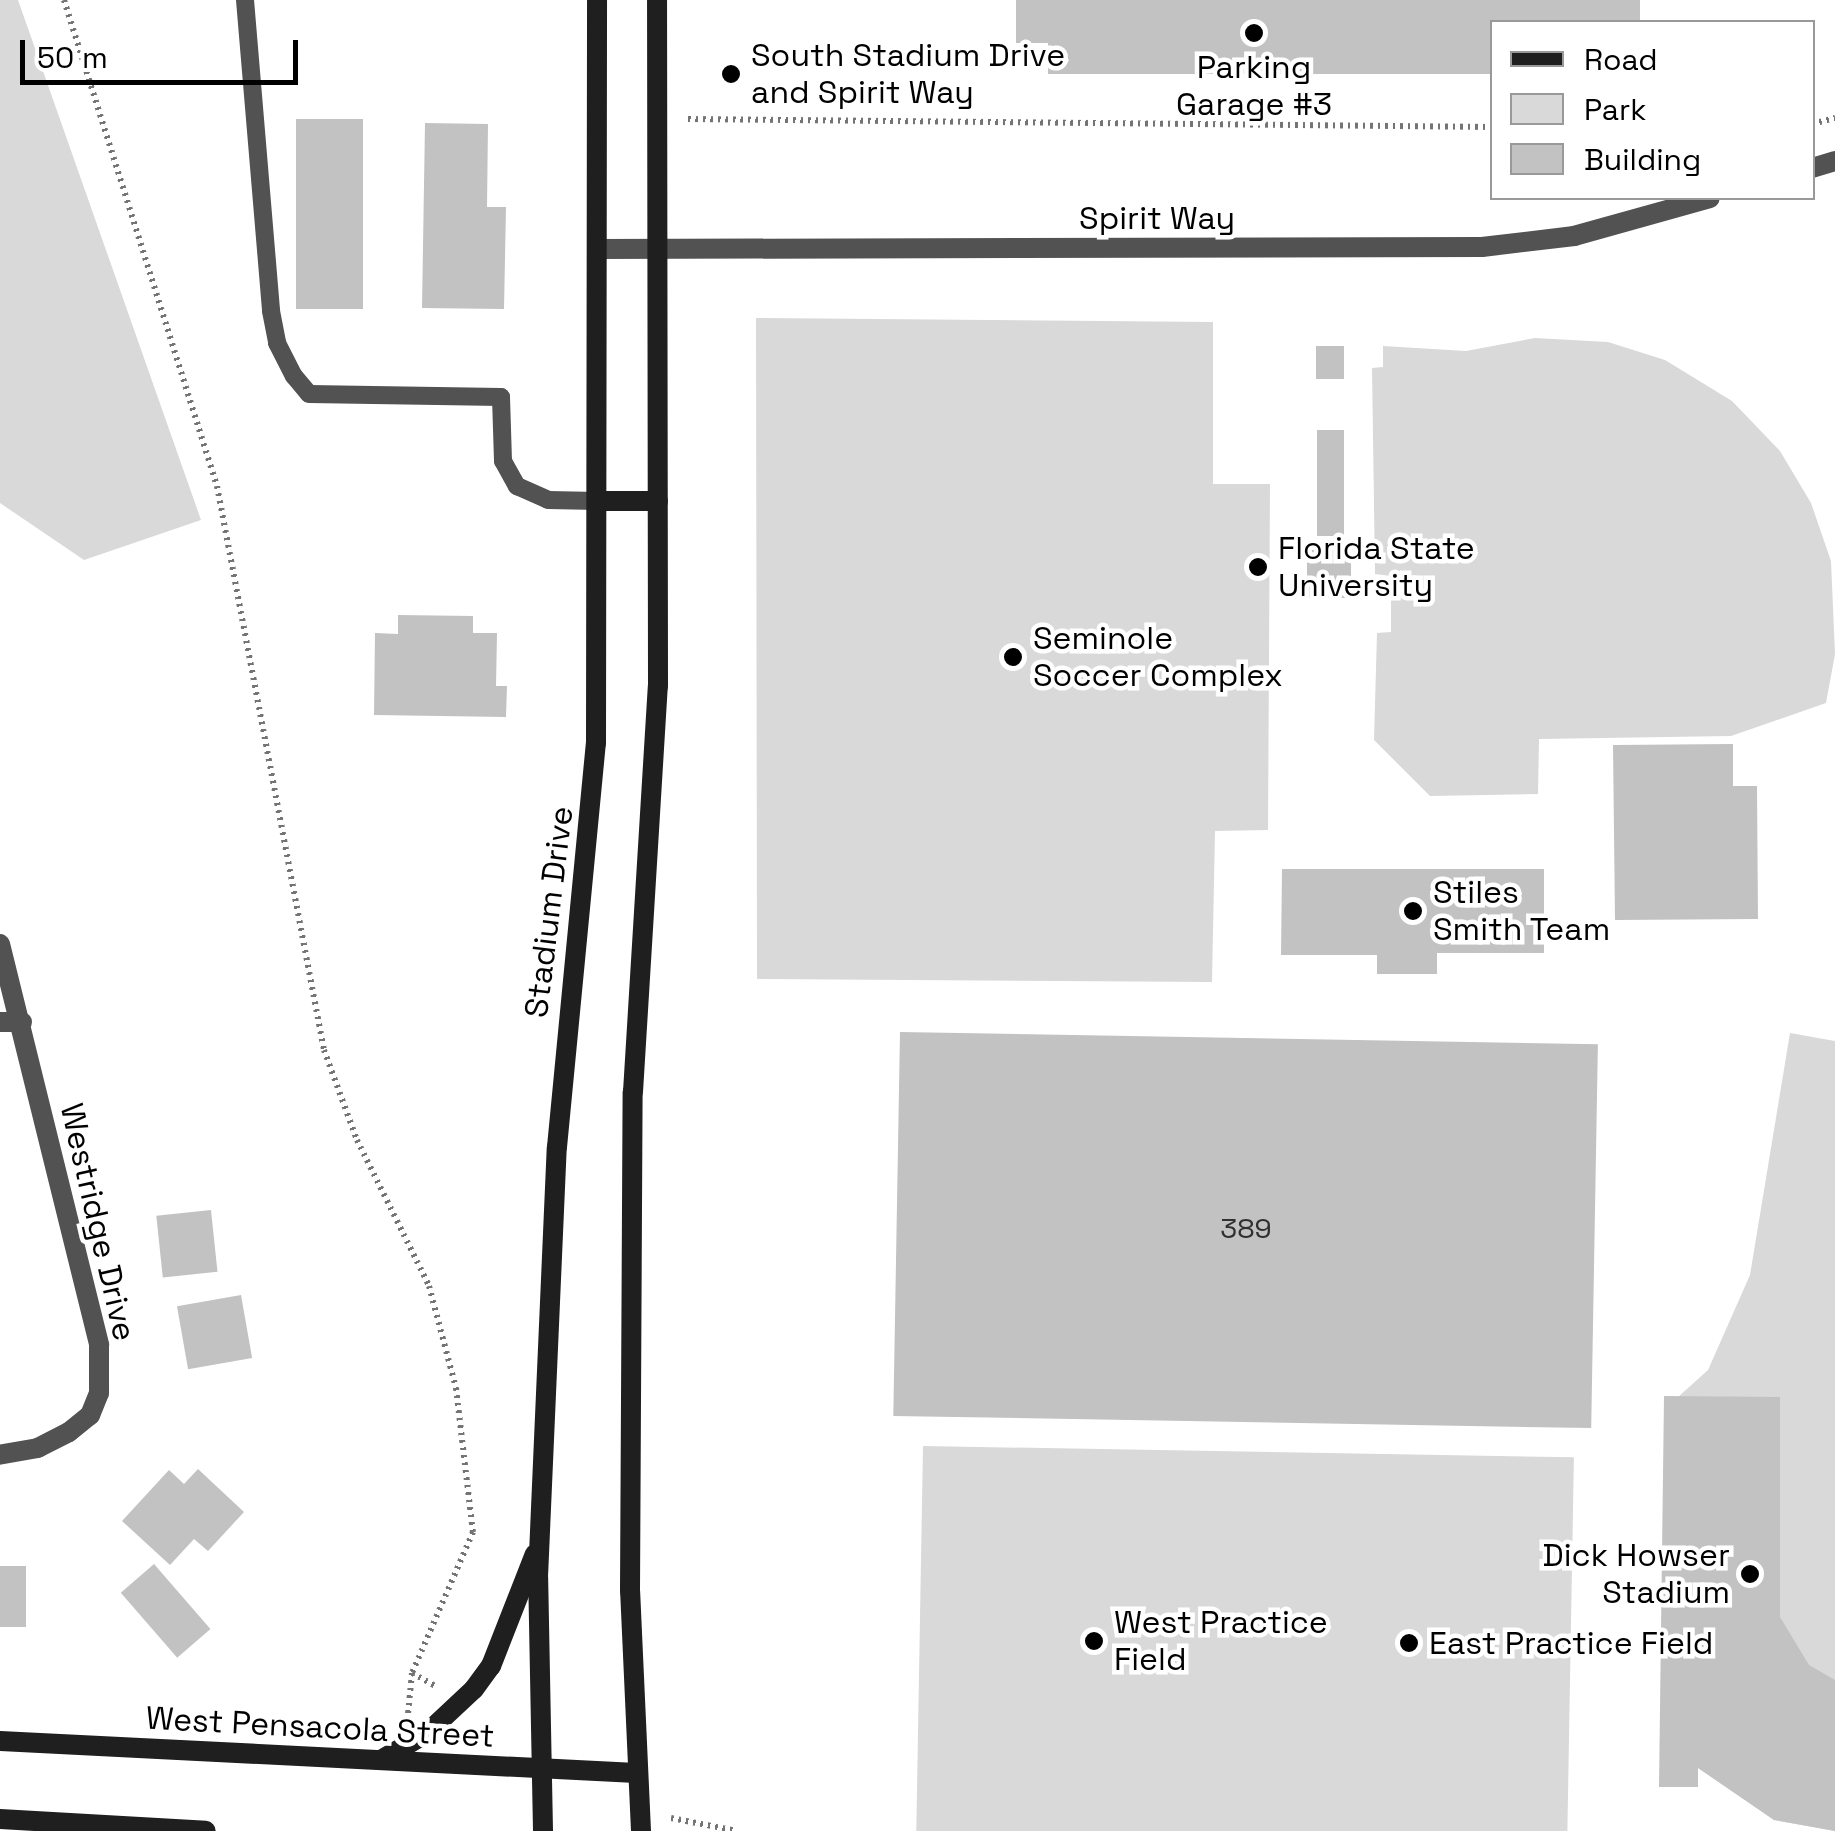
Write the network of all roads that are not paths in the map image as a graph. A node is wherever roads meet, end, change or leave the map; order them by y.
1 (245, 0) edge
2 (597, 0) edge
3 (656, 0) edge
4 (1703, 200) edge
5 (598, 248) junction
6 (656, 248) junction
7 (598, 500) junction
8 (658, 501) junction
9 (0, 944) edge
10 (0, 1022) edge
11 (22, 1022) junction
12 (0, 1455) edge
13 (540, 1544) junction
14 (0, 1741) edge
15 (380, 1760) junction
16 (540, 1769) junction
17 (636, 1773) junction
18 (0, 1819) edge
19 (206, 1831) edge
20 (543, 1831) edge
21 (640, 1831) edge

1 - 7 lane
2 - 5 main road, Stadium Drive
3 - 6 main road
4 - 6 street, Spirit Way
5 - 6 street, Spirit Way
5 - 7 main road, Stadium Drive
6 - 8 main road
7 - 8 main road
7 - 13 main road, Stadium Drive
8 - 17 main road
9 - 11 street, Westridge Drive
10 - 11 street
11 - 12 street, Westridge Drive
13 - 15 main road
13 - 16 main road, Stadium Drive
14 - 15 main road, West Pensacola Street
15 - 16 main road, West Pensacola Street
16 - 17 main road, West Pensacola Street
16 - 20 main road, Stadium Drive
17 - 21 main road
18 - 19 main road

